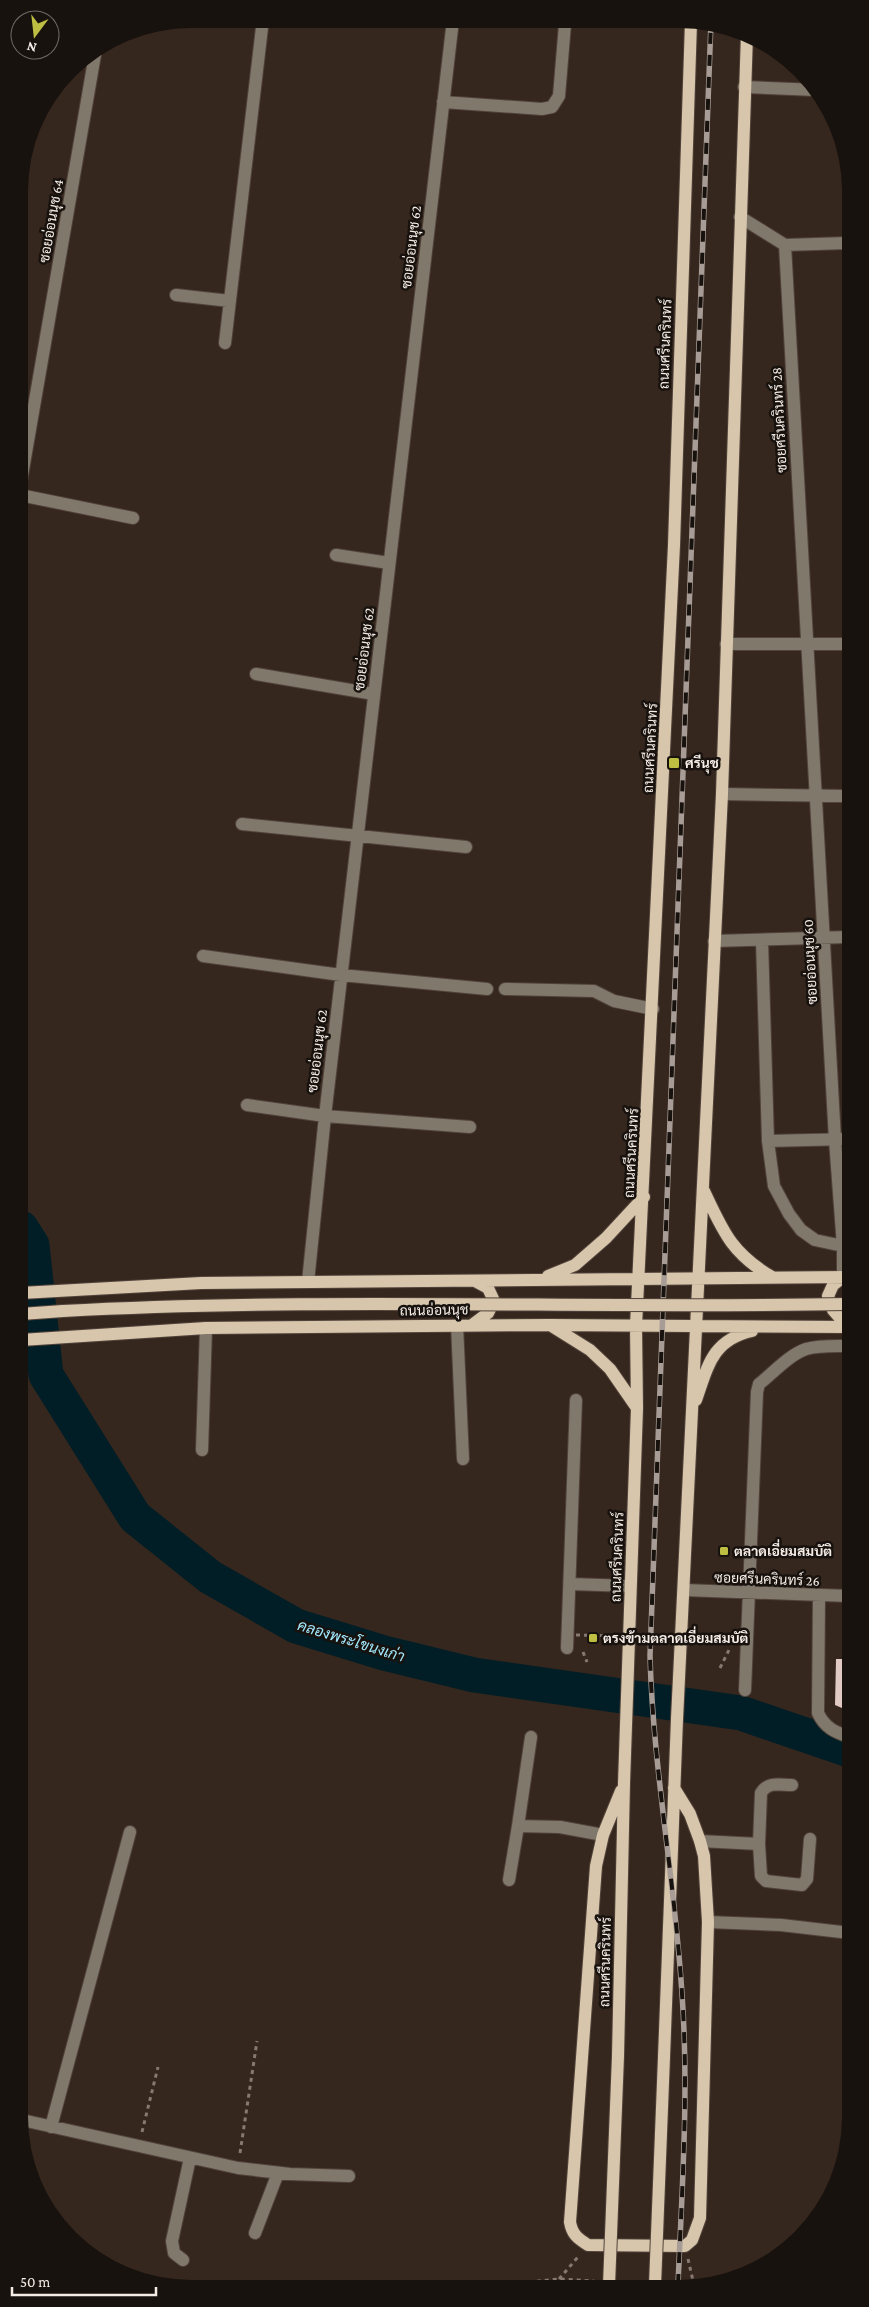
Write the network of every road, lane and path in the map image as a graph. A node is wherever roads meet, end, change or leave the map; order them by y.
1 (262, 28) edge
2 (451, 28) edge
3 (565, 28) edge
4 (691, 29) edge
5 (747, 42) edge
6 (94, 59) edge
7 (744, 87) junction
8 (807, 90) edge
9 (443, 102) junction
10 (740, 217) junction
11 (842, 243) edge
12 (785, 245) junction
13 (176, 295) dead end
14 (230, 301) junction
15 (225, 343) dead end
16 (28, 441) edge
17 (28, 497) edge
18 (133, 518) dead end
19 (336, 555) dead end
20 (389, 564) junction
21 (726, 644) junction
22 (842, 644) edge
23 (807, 645) junction
24 (256, 674) dead end
25 (374, 694) junction
26 (722, 794) junction
27 (816, 796) junction
28 (842, 796) edge
29 (242, 824) dead end
30 (357, 836) junction
31 (466, 847) dead end
32 (842, 937) edge
33 (824, 938) junction
34 (714, 941) junction
35 (762, 941) junction
36 (203, 956) dead end
37 (341, 975) junction
38 (487, 989) dead end
39 (505, 989) dead end
40 (653, 1009) junction
41 (247, 1105) dead end
42 (325, 1116) junction
43 (470, 1127) dead end
44 (842, 1139) edge
45 (835, 1140) junction
46 (768, 1141) junction
47 (703, 1188) junction
48 (644, 1196) junction
49 (841, 1226) edge
50 (841, 1246) edge
51 (841, 1277) edge
52 (544, 1278) junction
53 (697, 1278) junction
54 (773, 1278) junction
55 (841, 1279) edge
56 (472, 1280) junction
57 (639, 1280) junction
58 (308, 1282) junction
59 (28, 1292) edge
60 (841, 1304) edge
61 (28, 1314) edge
62 (841, 1320) edge
63 (457, 1325) junction
64 (472, 1325) junction
65 (550, 1325) junction
66 (636, 1326) junction
67 (695, 1326) junction
68 (771, 1326) junction
69 (841, 1327) edge
70 (206, 1328) junction
71 (28, 1339) edge
72 (841, 1346) edge
73 (576, 1400) dead end
74 (637, 1408) junction
75 (691, 1412) junction
76 (202, 1450) dead end
77 (463, 1459) dead end
78 (570, 1584) junction
79 (630, 1586) junction
80 (684, 1590) junction
81 (750, 1593) junction
82 (819, 1596) junction
83 (841, 1596) edge
84 (576, 1635) dead end
85 (567, 1648) dead end
86 (720, 1668) dead end
87 (745, 1690) dead end
88 (841, 1734) edge
89 (531, 1737) dead end
90 (624, 1783) junction
91 (792, 1785) dead end
92 (674, 1788) junction
93 (518, 1826) junction
94 (130, 1832) dead end
95 (604, 1835) junction
96 (810, 1839) dead end
97 (700, 1841) junction
98 (759, 1844) junction
99 (509, 1880) dead end
100 (708, 1922) junction
101 (841, 1932) edge
102 (257, 2041) dead end
103 (158, 2067) dead end
104 (28, 2122) edge
105 (51, 2127) junction
106 (138, 2147) junction
107 (190, 2158) junction
108 (238, 2168) junction
109 (278, 2173) junction
110 (349, 2176) dead end
111 (255, 2232) dead end
112 (588, 2245) junction
113 (685, 2246) junction
114 (183, 2260) dead end
115 (693, 2279) edge
116 (559, 2280) edge
117 (607, 2280) edge
118 (656, 2280) edge

1 - 14 street
2 - 9 street, ซอยอ่อนนุช 62
3 - 9 street
4 - 40 main road, ถนนศรีนครินทร์
5 - 7 main road
6 - 16 street, ซอยอ่อนนุช 64
7 - 8 street
7 - 10 main road
9 - 20 street, ซอยอ่อนนุช 62
10 - 12 street
10 - 21 main road
11 - 12 street
12 - 23 street, ซอยศรีนครินทร์ 28
13 - 14 street
14 - 15 street
17 - 18 street
19 - 20 street
20 - 25 street, ซอยอ่อนนุช 62
21 - 23 street
21 - 26 main road
22 - 23 street
23 - 27 street, ซอยอ่อนนุช 60
24 - 25 street
25 - 30 street, ซอยอ่อนนุช 62
26 - 27 street
26 - 34 main road
27 - 28 street
27 - 33 street, ซอยอ่อนนุช 60
29 - 30 street
30 - 31 street
30 - 37 street, ซอยอ่อนนุช 62
32 - 33 street
33 - 35 street
33 - 45 street, ซอยอ่อนนุช 60
34 - 35 street
34 - 47 main road
35 - 46 street
36 - 37 street
37 - 38 street
37 - 42 street, ซอยอ่อนนุช 62
39 - 40 street
40 - 48 main road, ถนนศรีนครินทร์
41 - 42 street
42 - 43 street
42 - 58 street, ซอยอ่อนนุช 62
44 - 45 street
45 - 46 street
45 - 49 street, ซอยอ่อนนุช 60
46 - 50 street
47 - 53 main road
47 - 54 main road
48 - 52 main road
48 - 57 main road, ถนนศรีนครินทร์
51 - 54 main road
52 - 56 main road
52 - 57 main road
53 - 54 main road
53 - 57 main road
53 - 67 main road
55 - 62 main road
56 - 58 main road
56 - 64 main road
57 - 66 main road, ถนนศรีนครินทร์
58 - 59 main road
60 - 61 main road, ถนนอ่อนนุช, bridge
63 - 64 main road, ถนนอ่อนนุช
63 - 70 main road, ถนนอ่อนนุช
63 - 77 street
64 - 65 main road, ถนนอ่อนนุช
65 - 66 main road, ถนนอ่อนนุช
65 - 74 main road
66 - 67 main road, ถนนอ่อนนุช
66 - 74 main road, ถนนศรีนครินทร์
67 - 68 main road, ถนนอ่อนนุช
67 - 75 main road
68 - 69 main road, ถนนอ่อนนุช
68 - 75 main road
70 - 71 main road, ถนนอ่อนนุช
70 - 76 street
72 - 81 street
73 - 78 street
74 - 79 main road, ถนนศรีนครินทร์
75 - 80 main road
78 - 79 street
78 - 85 street
79 - 90 main road, ถนนศรีนครินทร์
80 - 81 street, ซอยศรีนครินทร์ 26
80 - 92 main road
81 - 82 street, ซอยศรีนครินทร์ 26
81 - 87 street
82 - 83 street, ซอยศรีนครินทร์ 26
82 - 88 street
84 - 86 path, bridge
89 - 93 street
90 - 95 main road
90 - 117 main road, ถนนศรีนครินทร์, bridge
91 - 98 street
92 - 97 main road
92 - 118 main road, bridge
93 - 95 street
93 - 99 street
94 - 105 street
95 - 112 main road
96 - 98 street
97 - 98 street
97 - 100 main road
100 - 101 street
100 - 113 main road
102 - 108 path
103 - 106 path
104 - 105 street
105 - 106 street
106 - 107 street
107 - 108 street
107 - 114 street
108 - 109 street
109 - 110 street
109 - 111 street
112 - 113 main road
112 - 116 path
113 - 115 path

